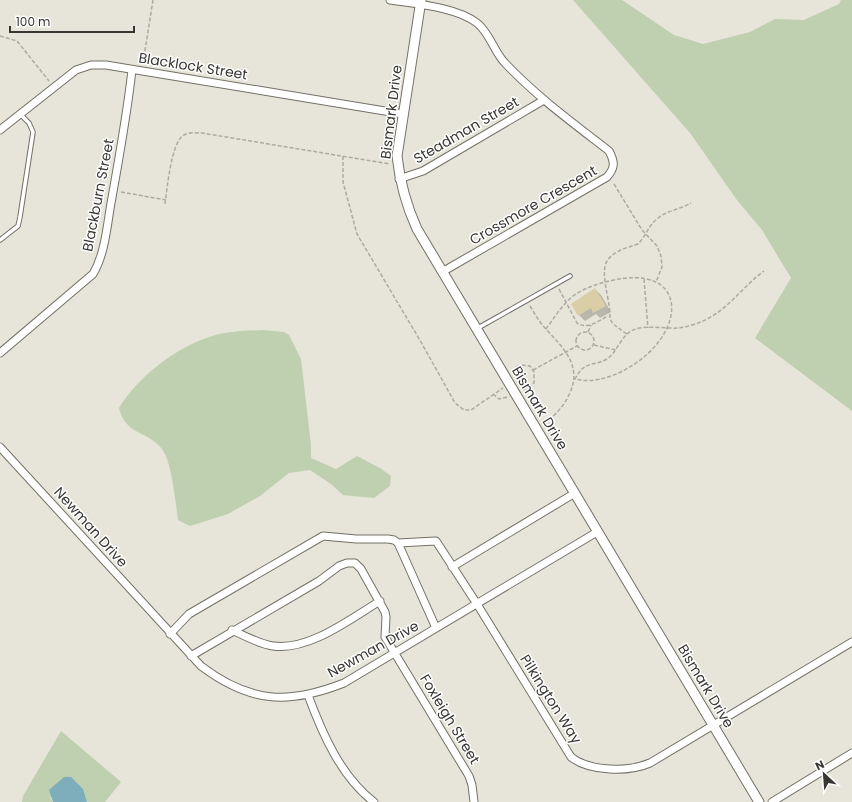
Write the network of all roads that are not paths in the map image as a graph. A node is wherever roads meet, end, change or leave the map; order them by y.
1 (390, 0) edge
2 (421, 3) edge
3 (132, 70) junction
4 (544, 100) junction
5 (20, 114) junction
6 (403, 114) junction
7 (0, 130) edge
8 (399, 179) junction
9 (0, 240) edge
10 (442, 272) junction
11 (570, 276) dead end
12 (477, 329) junction
13 (0, 353) edge
14 (0, 447) edge
15 (575, 494) junction
16 (597, 532) junction
17 (398, 543) junction
18 (452, 567) junction
19 (380, 602) junction
20 (477, 604) junction
21 (436, 628) junction
22 (232, 630) junction
23 (170, 634) junction
24 (852, 642) edge
25 (394, 653) junction
26 (191, 656) junction
27 (308, 695) junction
28 (713, 725) junction
29 (852, 754) edge
30 (374, 802) edge
31 (474, 802) edge
32 (759, 802) edge
33 (772, 802) edge

1 - 2 street, Crossmore Crescent
2 - 4 street, Crossmore Crescent
2 - 6 street, Bismark Drive
3 - 5 street, Blacklock Street
3 - 6 street, Blacklock Street
3 - 13 street, Blackburn Street
4 - 8 street, Steadman Street
4 - 10 street, Crossmore Crescent
5 - 7 street, Blacklock Street
5 - 9 lane
6 - 8 street, Bismark Drive
8 - 10 street, Bismark Drive
10 - 12 street, Bismark Drive
11 - 12 lane
12 - 15 street, Bismark Drive
14 - 23 street, Newman Drive
15 - 16 street, Bismark Drive
15 - 18 street
16 - 20 street, Newman Drive
16 - 28 street, Bismark Drive
17 - 18 street, Pilkington Way
17 - 21 street
17 - 23 street
18 - 20 street, Pilkington Way
19 - 22 street
19 - 22 street, Foxleigh Street
19 - 25 street, Foxleigh Street
20 - 21 street, Newman Drive
20 - 28 street, Pilkington Way
21 - 25 street, Newman Drive
22 - 26 street, Foxleigh Street
23 - 26 street, Newman Drive
24 - 28 street, Pilkington Way
25 - 27 street, Newman Drive
25 - 31 street, Foxleigh Street
26 - 27 street, Newman Drive
27 - 30 street
28 - 32 street, Bismark Drive
29 - 33 street

